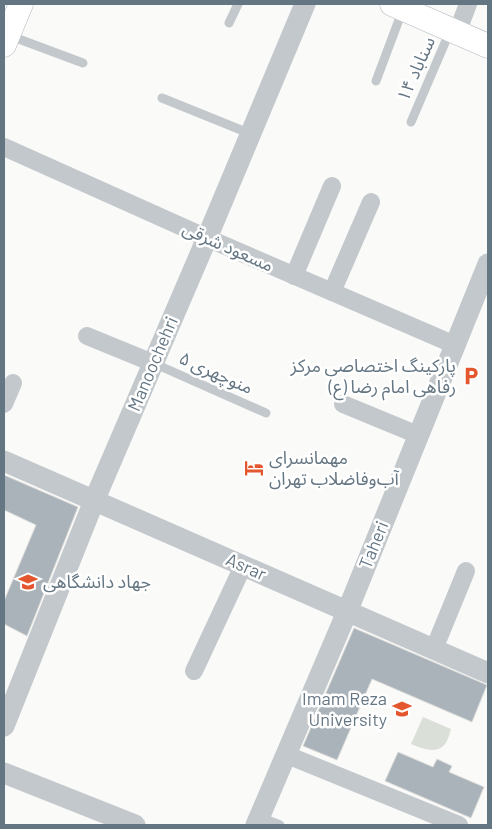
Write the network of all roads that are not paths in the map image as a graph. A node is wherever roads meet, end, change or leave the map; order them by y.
1 (21, 4) edge
2 (238, 4) edge
3 (305, 4) edge
4 (468, 4) edge
5 (398, 6) edge
6 (229, 23) dead end
7 (454, 31) junction
8 (7, 33) edge
9 (488, 46) edge
10 (83, 64) dead end
11 (376, 81) dead end
12 (162, 98) dead end
13 (410, 122) dead end
14 (251, 134) junction
15 (4, 147) edge
16 (332, 186) dead end
17 (371, 202) dead end
18 (208, 238) junction
19 (488, 264) edge
20 (294, 276) junction
21 (332, 292) junction
22 (87, 336) dead end
23 (454, 345) junction
24 (153, 363) junction
25 (12, 383) dead end
26 (4, 404) edge
27 (343, 404) dead end
28 (266, 413) dead end
29 (418, 435) junction
30 (4, 461) edge
31 (94, 501) junction
32 (243, 566) junction
33 (466, 571) dead end
34 (347, 612) junction
35 (434, 649) junction
36 (194, 670) dead end
37 (488, 673) edge
38 (8, 703) edge
39 (4, 726) edge
40 (287, 755) junction
41 (4, 773) edge
42 (258, 821) edge
43 (135, 825) edge
44 (280, 825) edge
45 (459, 825) edge

1 - 8 main road
2 - 6 lane
3 - 14 street, Manoochehri
4 - 7 street
5 - 7 main road
5 - 11 lane
7 - 9 main road
7 - 13 lane, سناباد ۱۴
8 - 10 lane
12 - 14 lane
14 - 18 street, Manoochehri
15 - 18 street, مسعود شرقی
16 - 20 street
17 - 21 street
18 - 20 street, مسعود شرقی
18 - 24 street, Manoochehri
19 - 23 street, Taheri
20 - 21 street, مسعود شرقی
21 - 23 street, مسعود شرقی
22 - 24 street
23 - 29 street, Taheri
24 - 28 lane, منوچهری ۵
24 - 31 street, Manoochehri
25 - 26 street
27 - 29 street
29 - 34 street, Taheri
30 - 31 street, Asrar
31 - 32 street, Asrar
31 - 38 street, Manoochehri
32 - 34 street, Asrar
32 - 36 street
33 - 35 street
34 - 35 street, Asrar
34 - 40 street, Taheri
35 - 37 street, Asrar
38 - 39 street, Manoochehri
40 - 42 street, Taheri
40 - 45 street
41 - 43 street
42 - 44 lane

